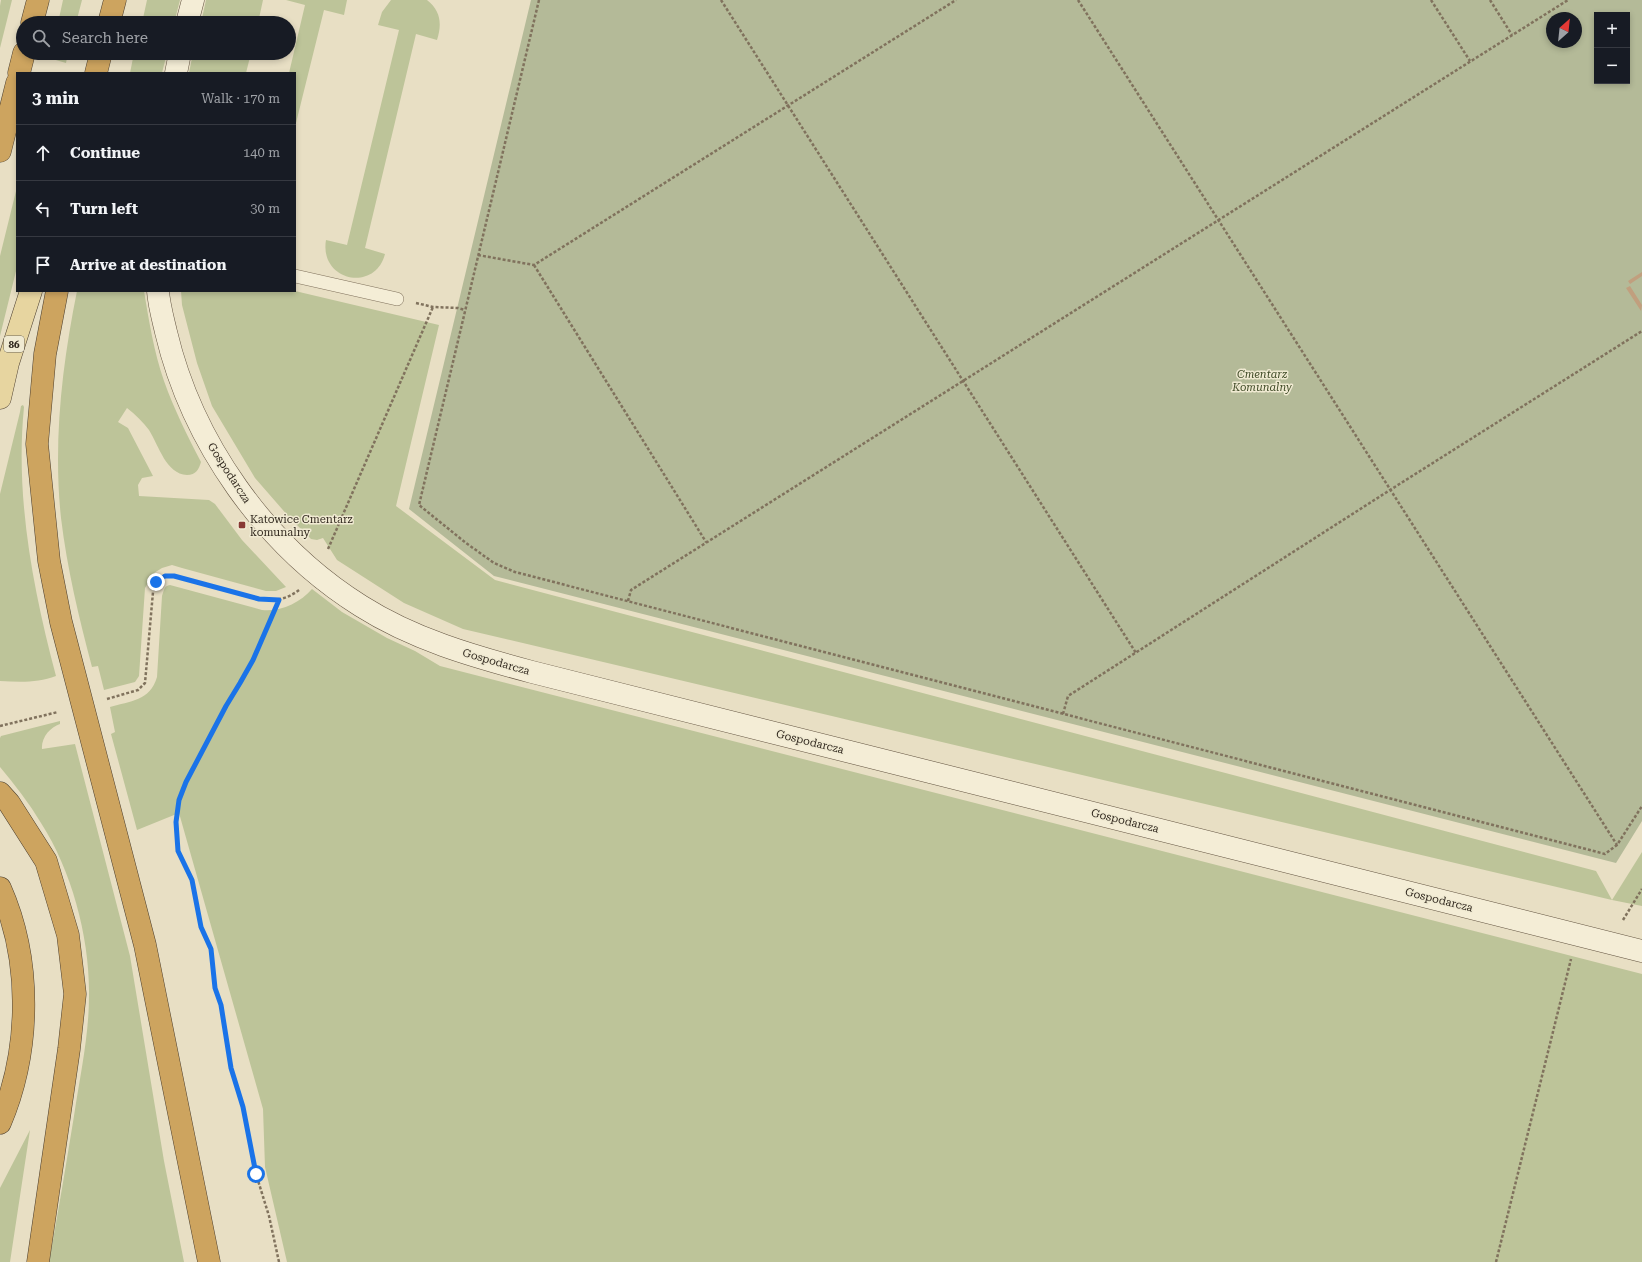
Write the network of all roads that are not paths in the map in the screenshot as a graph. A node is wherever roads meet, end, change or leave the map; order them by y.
1 (38, 0) edge
2 (115, 0) edge
3 (193, 0) edge
4 (34, 16) edge
5 (111, 16) edge
6 (189, 16) edge
7 (22, 60) edge
8 (99, 60) edge
9 (179, 60) edge
10 (19, 72) edge
11 (96, 72) edge
12 (176, 72) edge
13 (16, 87) edge
14 (0, 151) edge
15 (296, 276) edge
16 (31, 292) edge
17 (58, 292) edge
18 (158, 292) edge
19 (397, 299) road end
20 (0, 398) edge
21 (0, 793) edge
22 (0, 888) edge
23 (1642, 951) edge
24 (0, 1123) edge
25 (38, 1262) edge
26 (209, 1262) edge

1 - 4 highway
2 - 5 highway
3 - 6 street
7 - 10 highway
8 - 11 highway
9 - 12 street
13 - 14 highway
15 - 19 lane
16 - 20 main road, 86
17 - 26 highway
18 - 23 street, Gospodarcza
21 - 25 highway
22 - 24 highway

